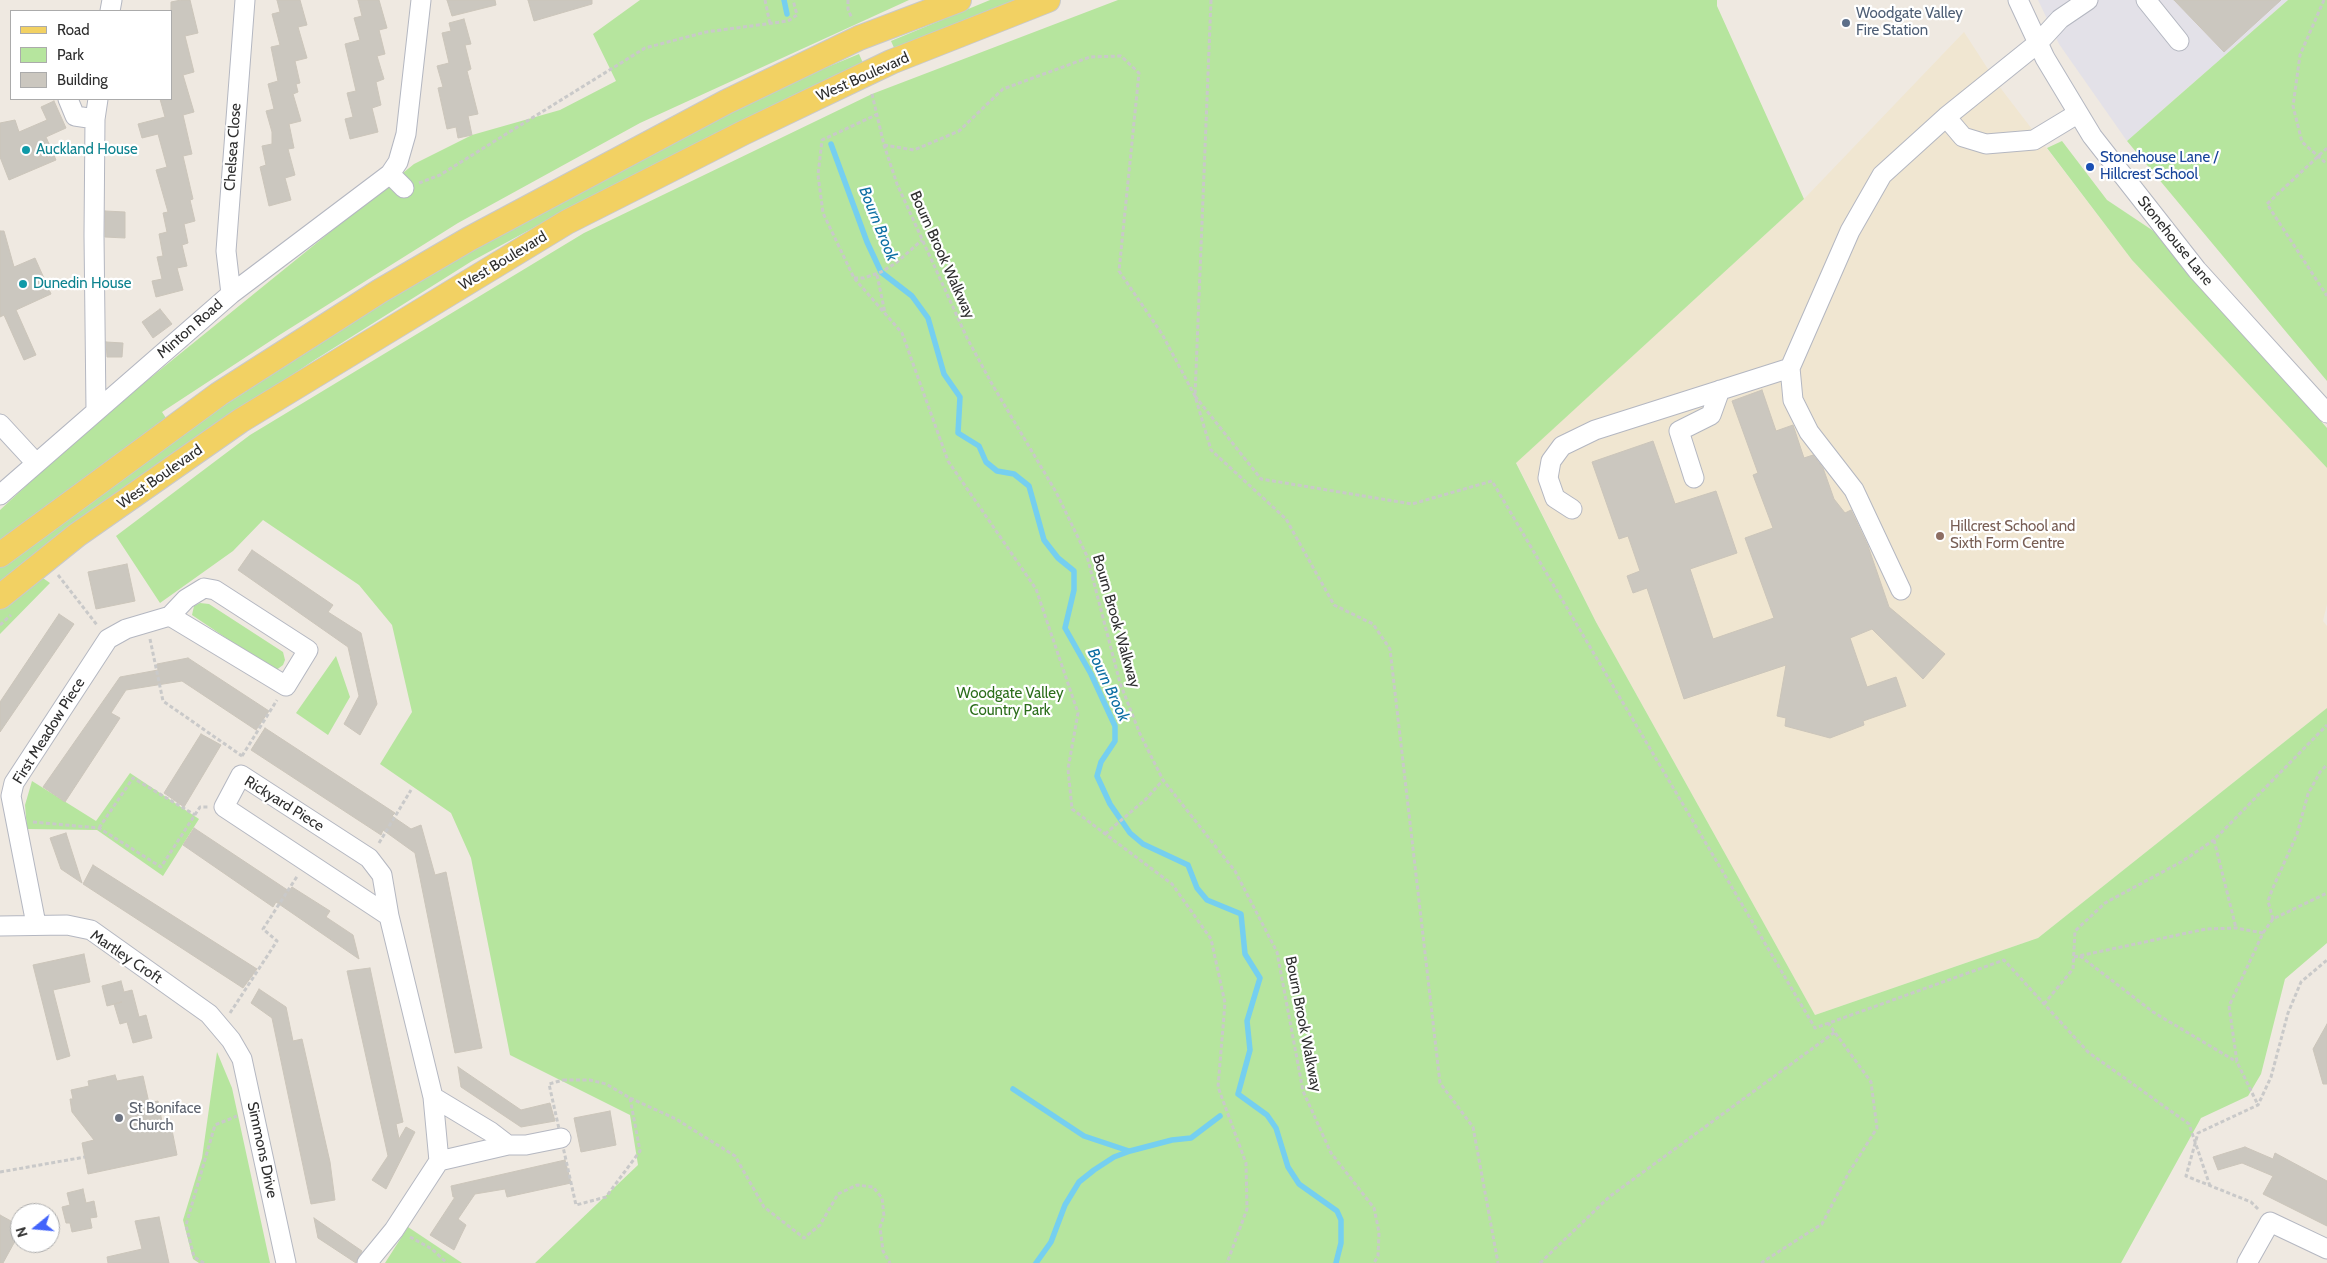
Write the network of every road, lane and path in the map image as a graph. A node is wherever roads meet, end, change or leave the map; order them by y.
1 (244, 0) edge
2 (421, 0) edge
3 (765, 0) edge
4 (793, 0) edge
5 (848, 0) edge
6 (959, 0) edge
7 (1048, 0) edge
8 (1211, 0) edge
9 (2018, 0) edge
10 (2088, 0) edge
11 (2146, 0) edge
12 (2324, 0) edge
13 (848, 9) dead end
14 (770, 24) junction
15 (2179, 41) dead end
16 (2038, 43) junction
17 (871, 89) dead end
18 (68, 100) edge
19 (98, 100) edge
20 (878, 114) junction
21 (2077, 114) junction
22 (1946, 117) junction
23 (95, 119) junction
24 (884, 144) junction
25 (2327, 148) edge
26 (2318, 156) junction
27 (2327, 164) edge
28 (390, 174) junction
29 (404, 188) joint
30 (922, 240) junction
31 (877, 274) junction
32 (854, 278) junction
33 (231, 294) junction
34 (2327, 296) edge
35 (886, 315) junction
36 (1790, 368) junction
37 (1720, 390) junction
38 (1195, 396) junction
39 (96, 410) junction
40 (2327, 414) edge
41 (0, 424) edge
42 (36, 463) junction
43 (1694, 478) dead end
44 (0, 495) edge
45 (1572, 509) dead end
46 (0, 554) edge
47 (47, 560) junction
48 (1901, 590) dead end
49 (0, 596) edge
50 (170, 616) junction
51 (147, 623) junction
52 (108, 639) junction
53 (286, 686) junction
54 (2327, 725) edge
55 (242, 756) junction
56 (2327, 765) edge
57 (241, 775) junction
58 (1163, 780) junction
59 (411, 790) dead end
60 (224, 807) junction
61 (195, 815) junction
62 (16, 820) junction
63 (99, 828) junction
64 (1105, 834) junction
65 (2214, 840) junction
66 (369, 858) junction
67 (307, 861) junction
68 (2327, 893) edge
69 (389, 916) junction
70 (2273, 919) junction
71 (36, 924) junction
72 (0, 926) edge
73 (2236, 928) junction
74 (2263, 933) junction
75 (2079, 956) junction
76 (2074, 957) junction
77 (2327, 960) edge
78 (2044, 1004) junction
79 (1828, 1023) junction
80 (1835, 1032) junction
81 (226, 1034) junction
82 (2237, 1062) junction
83 (433, 1096) junction
84 (630, 1098) junction
85 (2258, 1106) junction
86 (254, 1109) junction
87 (561, 1138) junction
88 (2196, 1140) junction
89 (508, 1145) junction
90 (85, 1157) dead end
91 (439, 1161) junction
92 (0, 1172) edge
93 (2210, 1186) junction
94 (2270, 1222) junction
95 (394, 1230) junction
96 (2327, 1249) edge
97 (204, 1263) edge
98 (286, 1263) edge
99 (367, 1263) edge
100 (447, 1263) edge
101 (890, 1263) edge
102 (1227, 1263) edge
103 (1374, 1263) edge
104 (1498, 1263) edge
105 (1540, 1263) edge
106 (1761, 1263) edge
107 (2247, 1263) edge

1 - 33 street, Chelsea Close
2 - 28 street, Minton Road
3 - 14 path
4 - 14 path
5 - 13 path
6 - 46 main road, West Boulevard
7 - 47 main road, West Boulevard
8 - 38 path
9 - 16 street, Stonehouse Lane
10 - 16 street
11 - 15 street
12 - 26 path
14 - 29 path
16 - 21 street, Stonehouse Lane
16 - 22 street
17 - 20 path, Bourn Brook Walkway
18 - 23 street
19 - 23 street
20 - 24 path, Bourn Brook Walkway
20 - 32 path
21 - 22 street
21 - 40 street, Stonehouse Lane
22 - 36 street
23 - 39 street
24 - 30 path, Bourn Brook Walkway
24 - 38 path
25 - 26 path
26 - 27 path
26 - 34 path
28 - 29 street
28 - 33 street, Minton Road
30 - 31 path
30 - 58 path, Bourn Brook Walkway
31 - 32 path
31 - 35 path
32 - 35 path
33 - 39 street, Minton Road
35 - 64 path
36 - 37 street
36 - 48 street
37 - 43 street
37 - 45 street
38 - 79 path
38 - 104 path
39 - 42 street, Minton Road
41 - 42 street
42 - 44 street, Minton Road
47 - 49 main road, West Boulevard
47 - 52 path
50 - 51 street
50 - 53 street
50 - 53 street
51 - 52 street
51 - 55 path
52 - 62 street, First Meadow Piece
53 - 55 path
54 - 65 path
55 - 57 path
56 - 70 path
57 - 60 street, Rickyard Piece
57 - 66 street, Rickyard Piece
58 - 64 path
58 - 103 path, Bourn Brook Walkway
59 - 66 path
60 - 61 path
60 - 67 street
61 - 63 path
61 - 63 path
62 - 63 path
62 - 71 street, First Meadow Piece
64 - 102 path
65 - 73 path
65 - 76 path
66 - 69 street, Rickyard Piece
67 - 69 street
67 - 81 path
68 - 70 path
69 - 83 street, Rickyard Piece
70 - 74 path
71 - 72 street, Martley Croft
71 - 81 street, Martley Croft
73 - 74 path
73 - 75 path
74 - 82 path
75 - 76 path
75 - 82 path
76 - 78 path
77 - 85 path
78 - 79 path
78 - 88 path
79 - 80 path
80 - 105 path
80 - 106 path
81 - 86 street, Simmons Drive
82 - 85 path
83 - 89 street
83 - 91 street, Rickyard Piece
84 - 87 path
84 - 87 path
84 - 101 path
85 - 88 path
86 - 97 path
86 - 98 street, Simmons Drive
87 - 89 street
88 - 93 path
88 - 93 path
89 - 91 street
90 - 92 path
91 - 95 street
93 - 94 path
94 - 96 street
94 - 107 street
95 - 99 street
95 - 100 path

